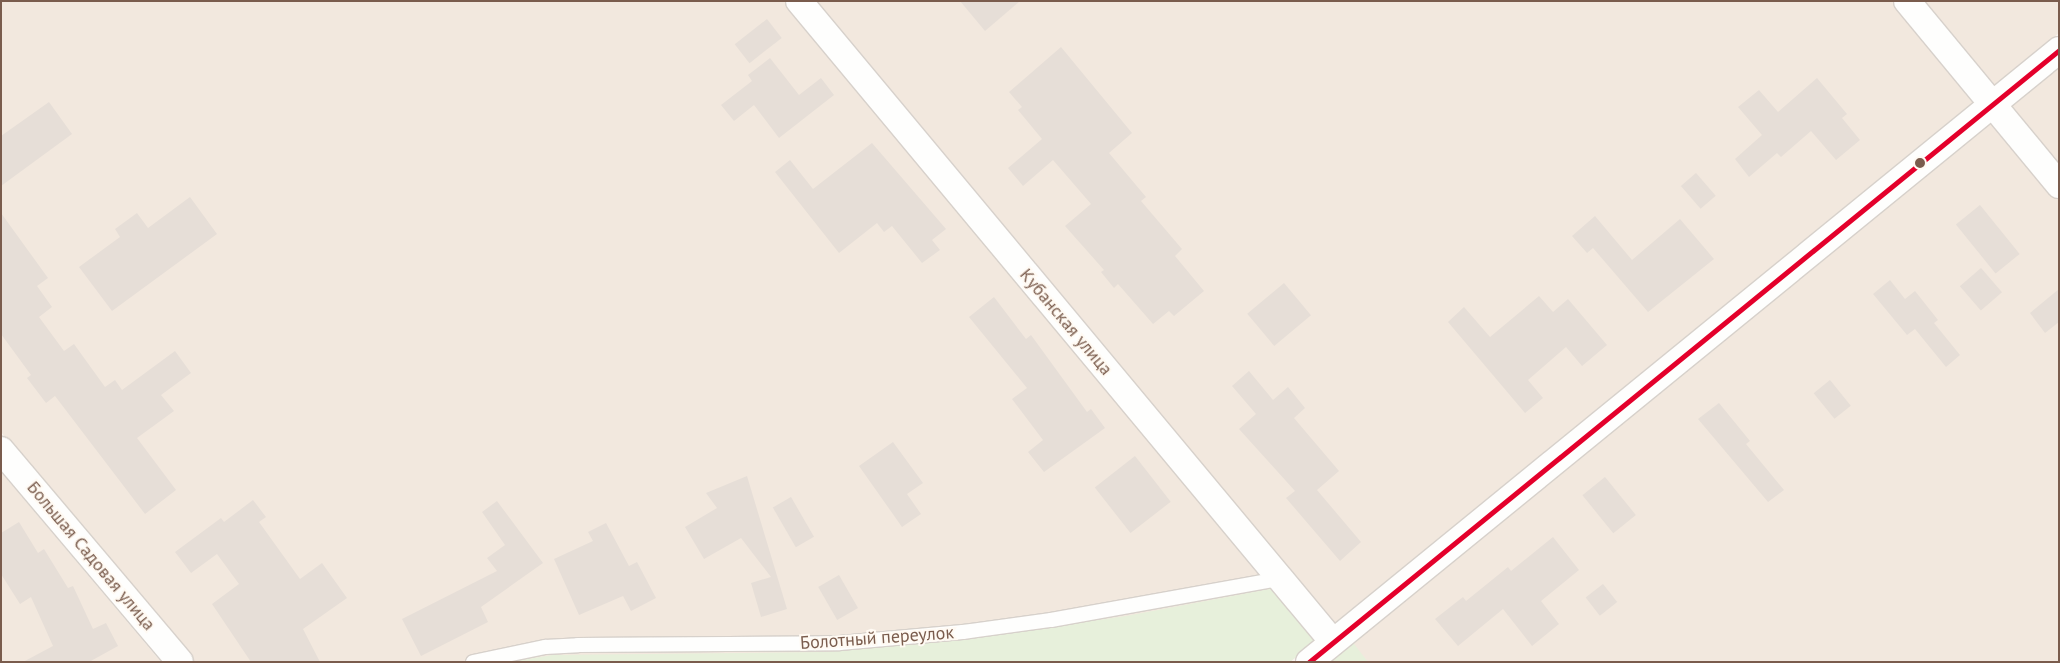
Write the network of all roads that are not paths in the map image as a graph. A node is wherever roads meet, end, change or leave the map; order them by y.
1 (799, 1) edge
2 (1907, 1) edge
3 (2059, 50) edge
4 (1993, 105) junction
5 (2059, 185) edge
6 (1, 450) edge
7 (1279, 579) junction
8 (1333, 642) junction
9 (180, 662) edge
10 (473, 662) edge
11 (1309, 662) edge

1 - 7 street, Кубанская улица
2 - 4 street
3 - 4 street
4 - 5 street
4 - 8 street
6 - 9 street, Большая Садовая улица
7 - 8 street, Кубанская улица
7 - 10 lane, Болотный переулок
8 - 11 street

